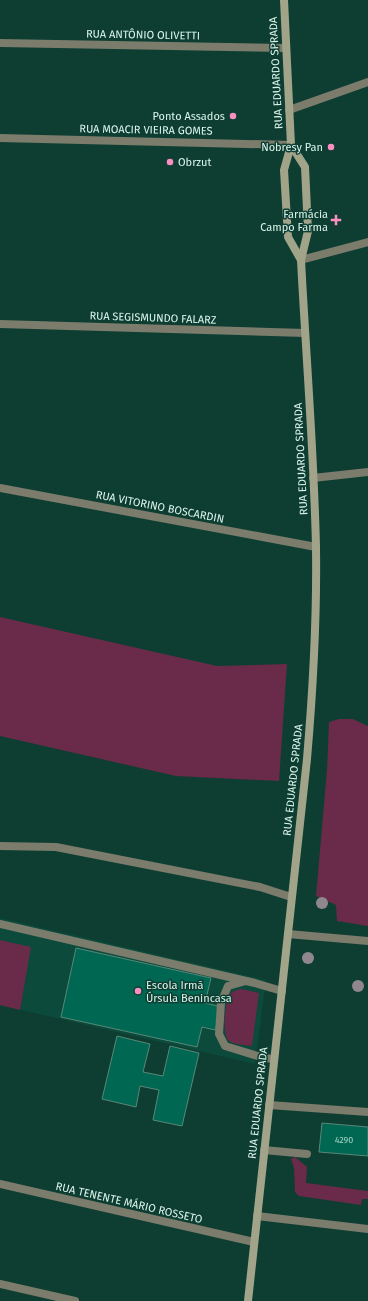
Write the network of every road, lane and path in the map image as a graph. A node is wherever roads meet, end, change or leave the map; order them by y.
1 (284, 0) edge
2 (0, 43) edge
3 (286, 48) junction
4 (368, 82) edge
5 (289, 110) junction
6 (0, 138) edge
7 (291, 144) junction
8 (368, 242) edge
9 (301, 260) junction
10 (0, 324) edge
11 (305, 333) junction
12 (368, 472) edge
13 (313, 478) junction
14 (0, 488) edge
15 (316, 547) junction
16 (0, 846) edge
17 (291, 898) junction
18 (0, 924) edge
19 (288, 934) junction
20 (368, 941) edge
21 (247, 981) junction
22 (282, 991) junction
23 (274, 1059) junction
24 (269, 1105) junction
25 (368, 1112) edge
26 (264, 1150) junction
27 (307, 1154) dead end
28 (0, 1184) edge
29 (257, 1216) junction
30 (368, 1229) edge
31 (254, 1242) junction
32 (0, 1284) edge
33 (75, 1301) edge
34 (248, 1301) edge

1 - 3 main road, RUA EDUARDO SPRADA
2 - 3 street, RUA ANTÔNIO OLIVETTI
3 - 5 main road, RUA EDUARDO SPRADA
4 - 5 street
5 - 7 main road, RUA EDUARDO SPRADA
6 - 7 street, RUA MOACIR VIEIRA GOMES
7 - 9 main road, RUA EDUARDO SPRADA
7 - 9 main road, RUA EDUARDO SPRADA
8 - 9 street
9 - 11 main road, RUA EDUARDO SPRADA
10 - 11 street, RUA SEGISMUNDO FALARZ
11 - 13 main road, RUA EDUARDO SPRADA
12 - 13 street
13 - 15 main road, RUA EDUARDO SPRADA
14 - 15 street, RUA VITORINO BOSCARDIN
15 - 17 main road, RUA EDUARDO SPRADA
16 - 17 street
17 - 19 main road, RUA EDUARDO SPRADA
18 - 21 street
19 - 20 street
19 - 22 main road, RUA EDUARDO SPRADA
21 - 22 street
21 - 23 street
22 - 23 main road, RUA EDUARDO SPRADA
23 - 24 main road, RUA EDUARDO SPRADA
24 - 25 street
24 - 26 main road, RUA EDUARDO SPRADA
26 - 27 street
26 - 29 main road, RUA EDUARDO SPRADA
28 - 31 street, RUA TENENTE MÁRIO ROSSETO
29 - 30 street
29 - 31 main road, RUA EDUARDO SPRADA
31 - 34 main road, RUA EDUARDO SPRADA
32 - 33 street

